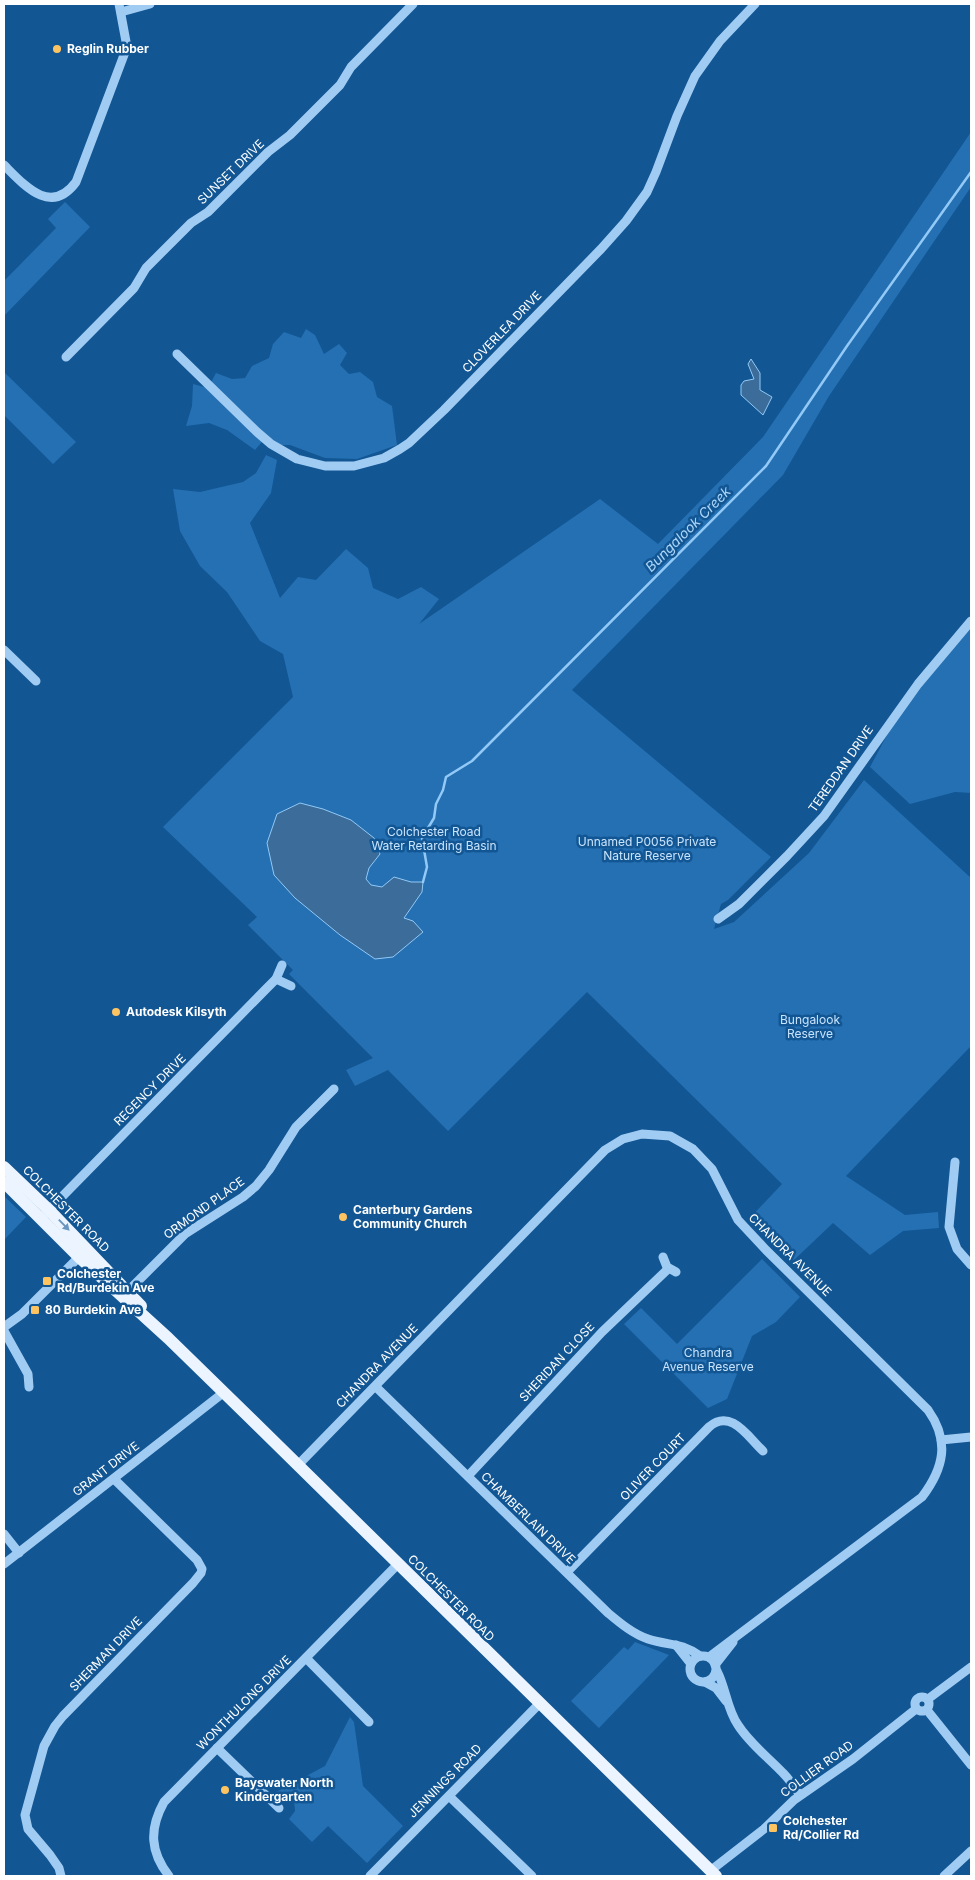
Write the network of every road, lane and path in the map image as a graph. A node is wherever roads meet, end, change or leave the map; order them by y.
1 (150, 4) edge
2 (413, 4) edge
3 (756, 4) edge
4 (120, 8) edge
5 (4, 165) edge
6 (177, 354) dead end
7 (66, 357) dead end
8 (971, 621) edge
9 (4, 650) edge
10 (36, 681) dead end
11 (718, 919) dead end
12 (282, 964) dead end
13 (276, 979) junction
14 (290, 986) dead end
15 (334, 1089) dead end
16 (955, 1162) dead end
17 (4, 1167) edge
18 (4, 1182) edge
19 (45, 1214) junction
20 (83, 1253) junction
21 (663, 1257) dead end
22 (971, 1265) edge
23 (125, 1294) junction
24 (4, 1327) edge
25 (4, 1331) edge
26 (29, 1387) dead end
27 (376, 1387) junction
28 (223, 1393) junction
29 (971, 1437) edge
30 (941, 1440) junction
31 (763, 1452) dead end
32 (298, 1465) junction
33 (468, 1476) junction
34 (114, 1479) junction
35 (4, 1534) edge
36 (19, 1553) junction
37 (4, 1564) edge
38 (398, 1564) junction
39 (567, 1572) junction
40 (739, 1634) junction
41 (676, 1645) junction
42 (704, 1657) junction
43 (306, 1658) junction
44 (691, 1664) junction
45 (971, 1667) edge
46 (716, 1668) junction
47 (705, 1682) junction
48 (928, 1699) junction
49 (728, 1703) junction
50 (539, 1704) junction
51 (916, 1708) junction
52 (927, 1710) junction
53 (369, 1722) dead end
54 (217, 1748) junction
55 (971, 1765) edge
56 (800, 1795) junction
57 (449, 1796) junction
58 (279, 1808) dead end
59 (971, 1851) edge
60 (713, 1874) edge
61 (61, 1876) edge
62 (169, 1876) edge
63 (370, 1876) edge
64 (532, 1876) edge
65 (944, 1876) edge

1 - 4 street
2 - 7 street, SUNSET DRIVE
3 - 6 street, CLOVERLEA DRIVE
4 - 5 street
8 - 11 street, TEREDDAN DRIVE
9 - 10 street
12 - 13 street, REGENCY DRIVE
13 - 14 street
13 - 19 street, REGENCY DRIVE
15 - 23 street, ORMOND PLACE
16 - 22 street
17 - 19 main road, COLCHESTER ROAD
18 - 19 main road, COLCHESTER ROAD
19 - 20 main road, COLCHESTER ROAD
20 - 23 main road, COLCHESTER ROAD
20 - 24 street
21 - 33 street, SHERIDAN CLOSE
23 - 28 main road, COLCHESTER ROAD
25 - 26 street
27 - 30 street, CHANDRA AVENUE
27 - 32 street, CHANDRA AVENUE
27 - 33 street, CHAMBERLAIN DRIVE
28 - 32 main road, COLCHESTER ROAD
28 - 34 street, GRANT DRIVE
29 - 30 street
30 - 40 street, CHANDRA AVENUE
31 - 39 street, OLIVER COURT
32 - 38 main road, COLCHESTER ROAD
33 - 39 street, CHAMBERLAIN DRIVE
34 - 36 street, GRANT DRIVE
34 - 61 street, SHERMAN DRIVE
35 - 36 street
36 - 37 street, GRANT DRIVE
38 - 43 street, WONTHULONG DRIVE
38 - 50 main road, COLCHESTER ROAD
39 - 41 street, CHAMBERLAIN DRIVE
40 - 42 street, CHANDRA AVENUE
40 - 46 street, CHANDRA AVENUE
41 - 42 street, CHAMBERLAIN DRIVE
41 - 44 street
42 - 44 street
42 - 46 street
43 - 53 street
43 - 54 street, WONTHULONG DRIVE
44 - 47 street
45 - 48 street
46 - 47 street
46 - 49 street
47 - 49 street
48 - 51 street
48 - 52 street
49 - 56 street
50 - 57 street, JENNINGS ROAD
50 - 60 main road, COLCHESTER ROAD
51 - 52 street
51 - 56 street, COLLIER ROAD
52 - 55 street
54 - 58 street
54 - 62 street, WONTHULONG DRIVE
56 - 60 street, COLLIER ROAD
57 - 63 street, JENNINGS ROAD
57 - 64 street
59 - 65 street

